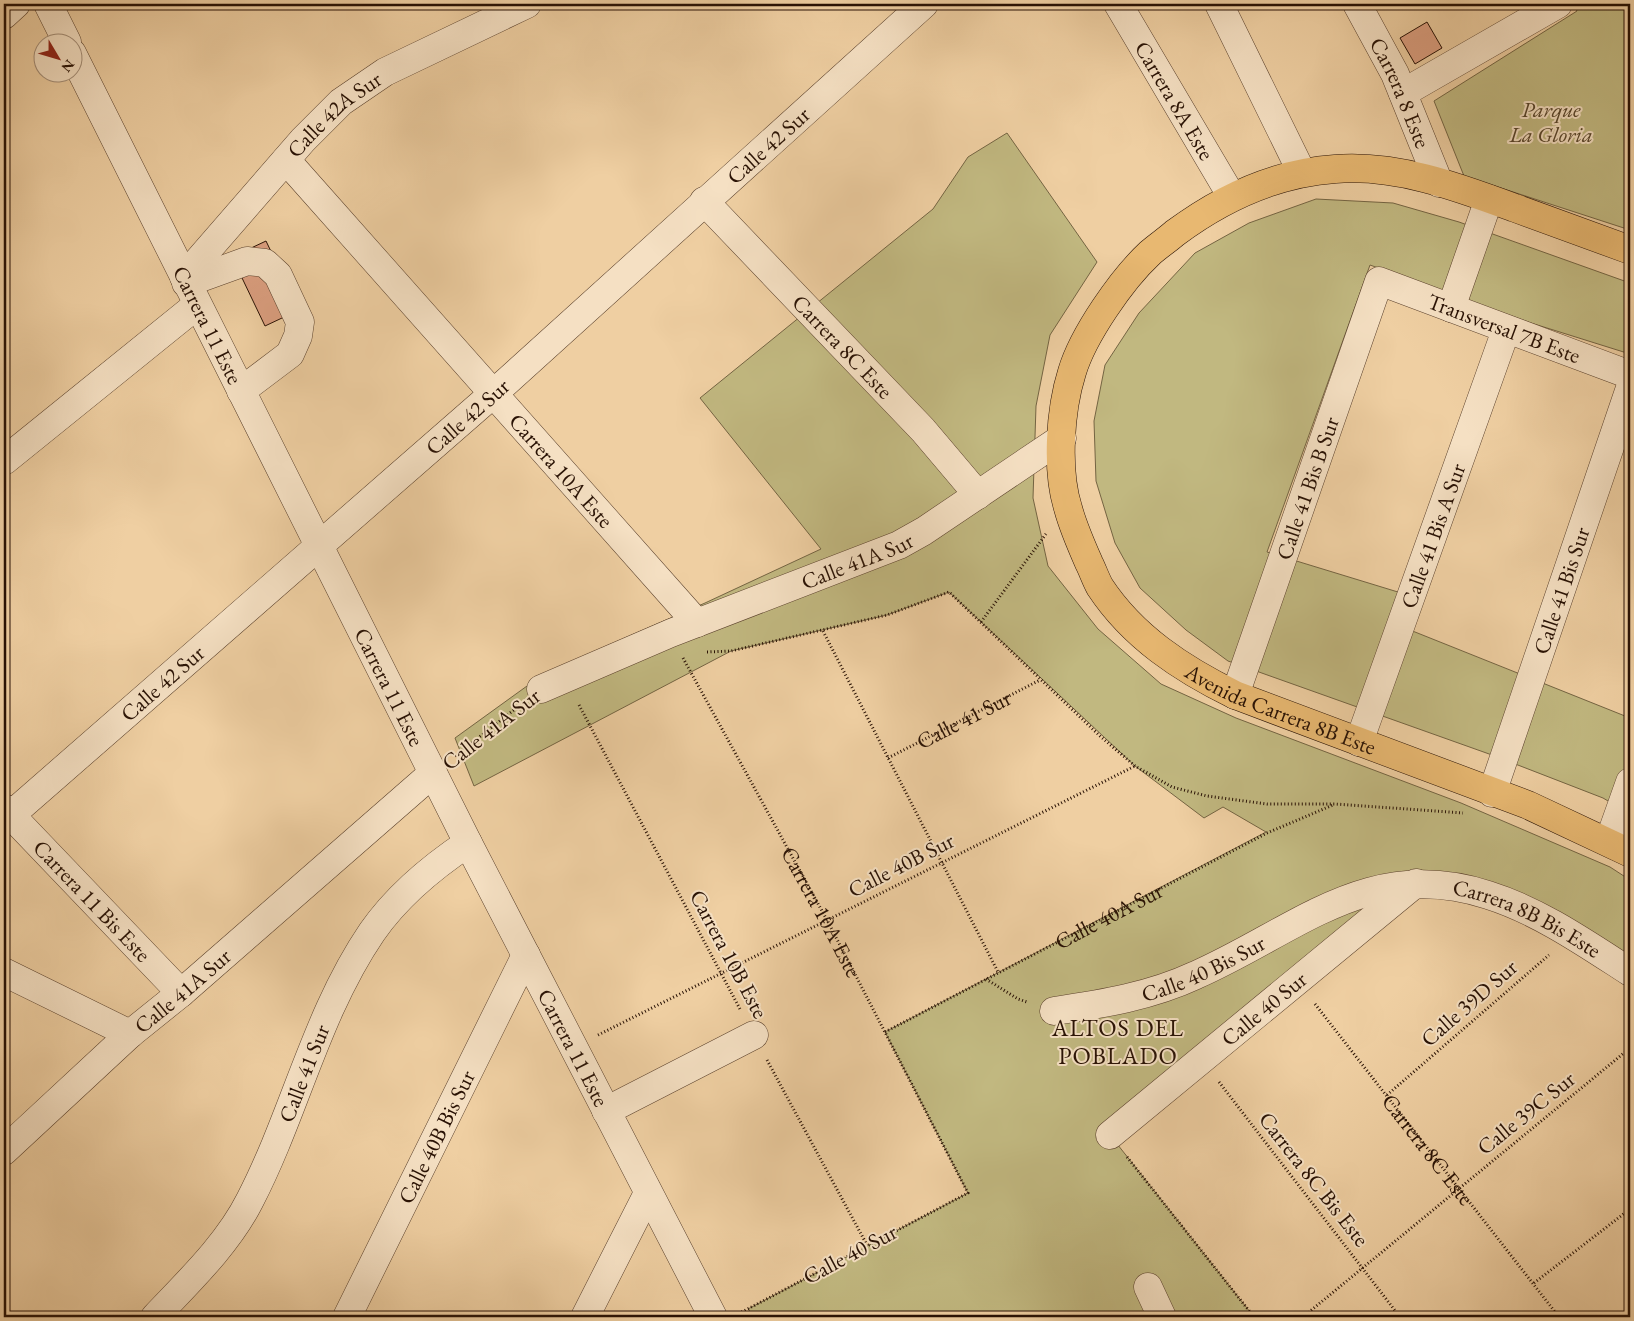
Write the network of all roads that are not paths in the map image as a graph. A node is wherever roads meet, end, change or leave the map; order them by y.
1 (16, 4) edge
2 (48, 4) edge
3 (527, 4) edge
4 (924, 4) edge
5 (1118, 4) edge
6 (1219, 4) edge
7 (1357, 4) edge
8 (1558, 4) edge
9 (4, 15) edge
10 (63, 32) edge
11 (82, 73) edge
12 (1403, 93) junction
13 (286, 160) junction
14 (1302, 173) junction
15 (1439, 183) junction
16 (1232, 197) junction
17 (1489, 199) junction
18 (704, 201) junction
19 (1630, 250) edge
20 (1379, 281) joint
21 (189, 288) junction
22 (1451, 308) junction
23 (1506, 330) junction
24 (1630, 374) edge
25 (1630, 388) edge
26 (241, 391) junction
27 (494, 393) junction
28 (1062, 438) junction
29 (4, 461) edge
30 (978, 495) junction
31 (320, 547) junction
32 (697, 623) junction
33 (552, 684) road end
34 (1235, 695) junction
35 (1359, 742) junction
36 (433, 774) junction
37 (1630, 782) edge
38 (1492, 793) junction
39 (6, 815) edge
40 (468, 843) junction
41 (1620, 847) edge
42 (1418, 882) junction
43 (526, 955) junction
44 (4, 972) edge
45 (1630, 972) edge
46 (181, 993) junction
47 (1054, 1011) road end
48 (130, 1034) junction
49 (754, 1036) road end
50 (606, 1111) junction
51 (1110, 1135) road end
52 (4, 1151) edge
53 (648, 1193) junction
54 (1148, 1287) dead end
55 (155, 1317) edge
56 (347, 1317) edge
57 (585, 1317) edge
58 (713, 1317) edge
59 (1162, 1317) edge

1 - 9 street
2 - 10 street
3 - 13 street, Calle 42A Sur
4 - 18 street, Calle 42 Sur
5 - 16 street, Carrera 8A Este
6 - 14 street
7 - 12 street, Carrera 8 Este
8 - 12 street
11 - 21 street, Carrera 11 Este
12 - 15 street, Carrera 8 Este
13 - 21 street, Calle 42A Sur
13 - 27 street, Carrera 10A Este
14 - 15 main road, Avenida Carrera 8B Este
14 - 16 main road, Avenida Carrera 8B Este
15 - 17 main road, Avenida Carrera 8B Este
16 - 28 main road, Avenida Carrera 8B Este
17 - 19 main road, Avenida Carrera 8B Este
17 - 22 street
18 - 27 street, Calle 42 Sur
18 - 30 street, Carrera 8C Este
20 - 22 street, Transversal 7B Este
20 - 34 street, Calle 41 Bis B Sur
21 - 26 street, Carrera 11 Este
21 - 26 street
21 - 29 street, Calle 42A Sur
22 - 23 street, Transversal 7B Este
23 - 24 street, Transversal 7B Este
23 - 35 street, Calle 41 Bis A Sur
25 - 38 street, Calle 41 Bis Sur
26 - 31 street, Carrera 11 Este
27 - 31 street, Calle 42 Sur
27 - 32 street, Carrera 10A Este
28 - 30 street, Calle 41A Sur
28 - 34 main road, Avenida Carrera 8B Este
30 - 32 street, Calle 41A Sur
31 - 36 street, Carrera 11 Este
31 - 39 street, Calle 42 Sur
32 - 33 street, Calle 41A Sur
34 - 35 main road, Avenida Carrera 8B Este
35 - 38 main road, Avenida Carrera 8B Este
36 - 40 street, Carrera 11 Este
36 - 46 street, Calle 41A Sur
37 - 41 street
38 - 41 main road, Avenida Carrera 8B Este
39 - 46 street, Carrera 11 Bis Este
40 - 43 street, Carrera 11 Este
40 - 55 street, Calle 41 Sur
42 - 45 street, Carrera 8B Bis Este
42 - 47 street, Calle 40 Bis Sur
42 - 51 street, Calle 40 Sur
43 - 50 street, Carrera 11 Este
43 - 56 street, Calle 40B Bis Sur
44 - 48 street
46 - 48 street, Calle 41A Sur
48 - 52 street, Calle 41A Sur
49 - 50 street
50 - 53 street, Carrera 11 Este
53 - 57 street
53 - 58 street, Carrera 11 Este
54 - 59 street

